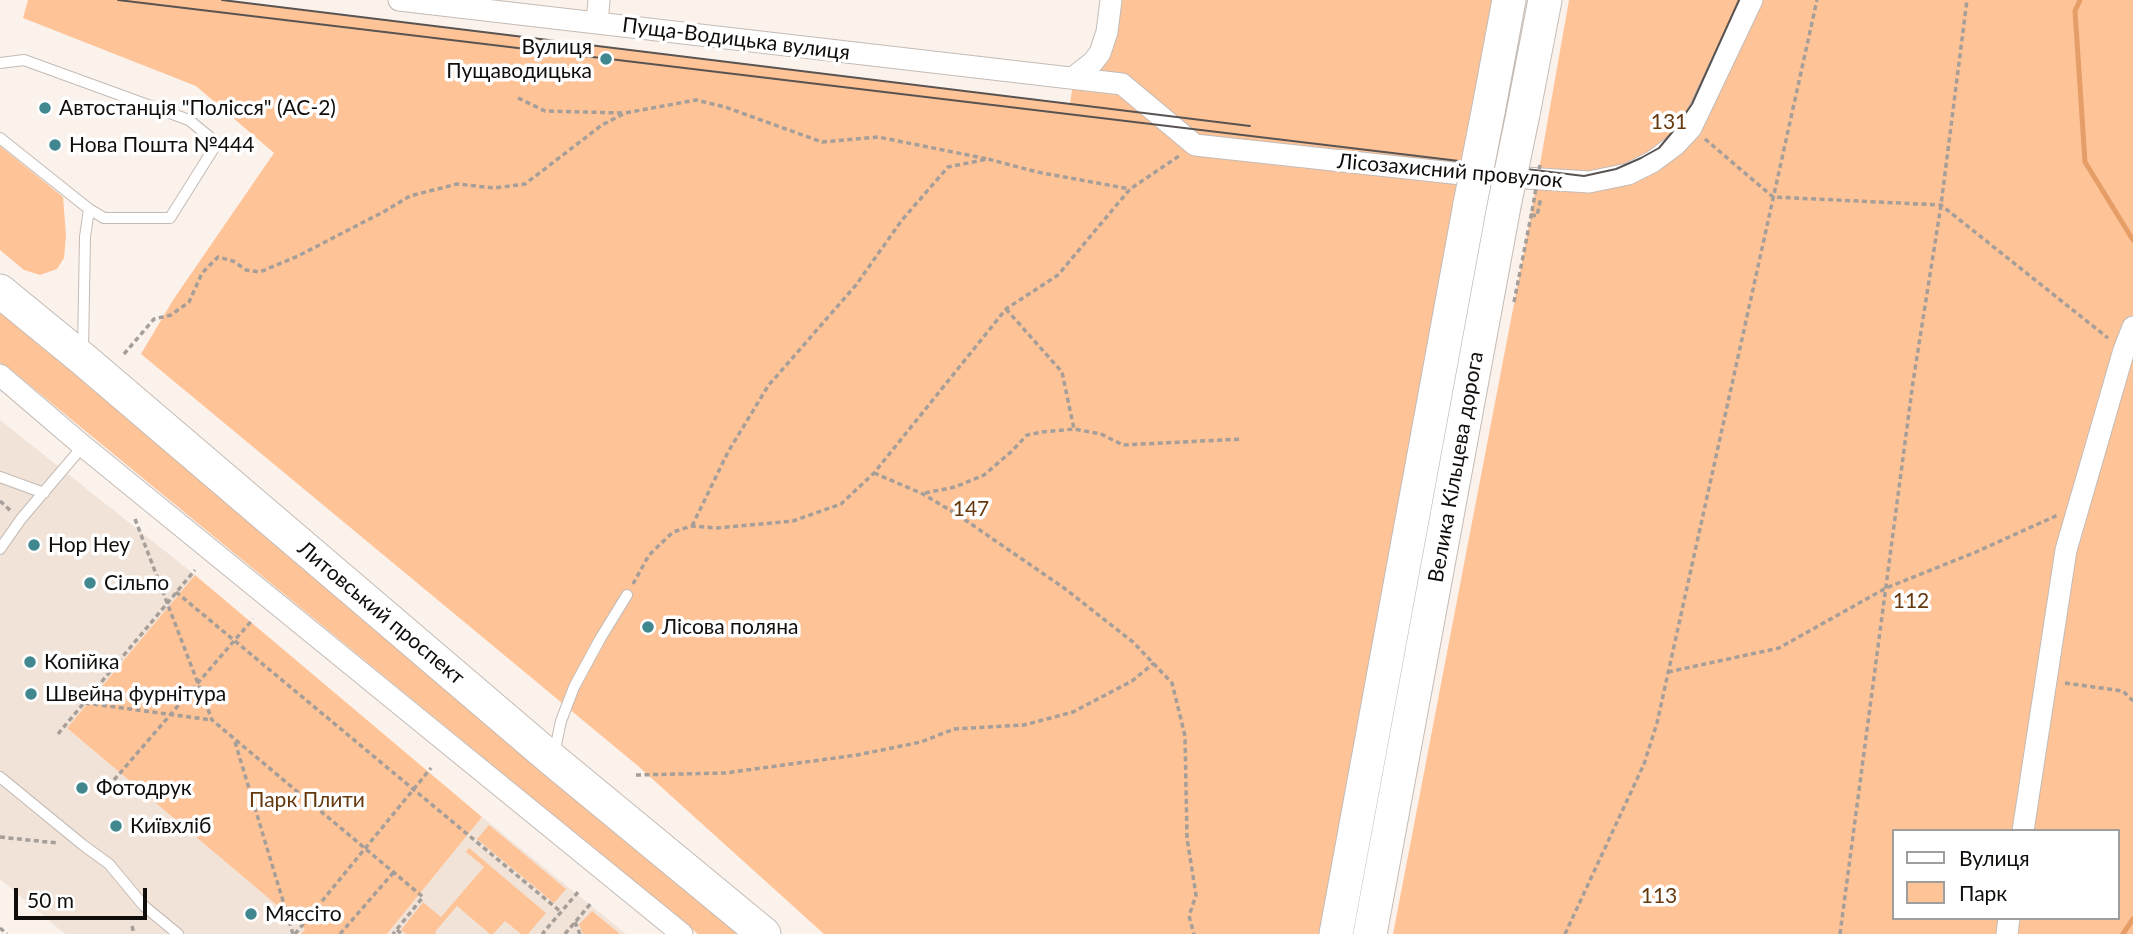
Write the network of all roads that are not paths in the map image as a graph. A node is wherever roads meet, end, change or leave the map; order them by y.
1 (399, 0) edge
2 (599, 0) edge
3 (1111, 0) edge
4 (1509, 0) edge
5 (1545, 0) edge
6 (1752, 0) edge
7 (597, 23) junction
8 (0, 63) edge
9 (1074, 77) junction
10 (0, 138) edge
11 (89, 209) junction
12 (0, 291) edge
13 (2133, 327) edge
14 (83, 359) junction
15 (0, 375) edge
16 (83, 446) junction
17 (0, 477) edge
18 (44, 493) junction
19 (0, 550) edge
20 (627, 595) road end
21 (553, 760) junction
22 (0, 777) edge
23 (2023, 829) edge
24 (178, 934) edge
25 (682, 934) edge
26 (764, 934) edge
27 (1336, 934) edge
28 (1370, 934) edge

1 - 7 street, Пуща-Водицька вулиця
2 - 7 street
3 - 9 street
4 - 27 main road, Велика Кільцева дорога, bridge
5 - 28 main road, Велика Кільцева дорога, bridge
6 - 9 street, Лісозахисний провулок
7 - 9 street, Пуща-Водицька вулиця
8 - 11 lane
10 - 11 lane
11 - 14 lane
12 - 14 main road, Литовський проспект
13 - 23 street
14 - 21 main road, Литовський проспект
15 - 16 street
16 - 18 lane
16 - 25 street
17 - 18 lane
18 - 19 lane
20 - 21 lane
21 - 26 main road, Литовський проспект
22 - 24 lane

